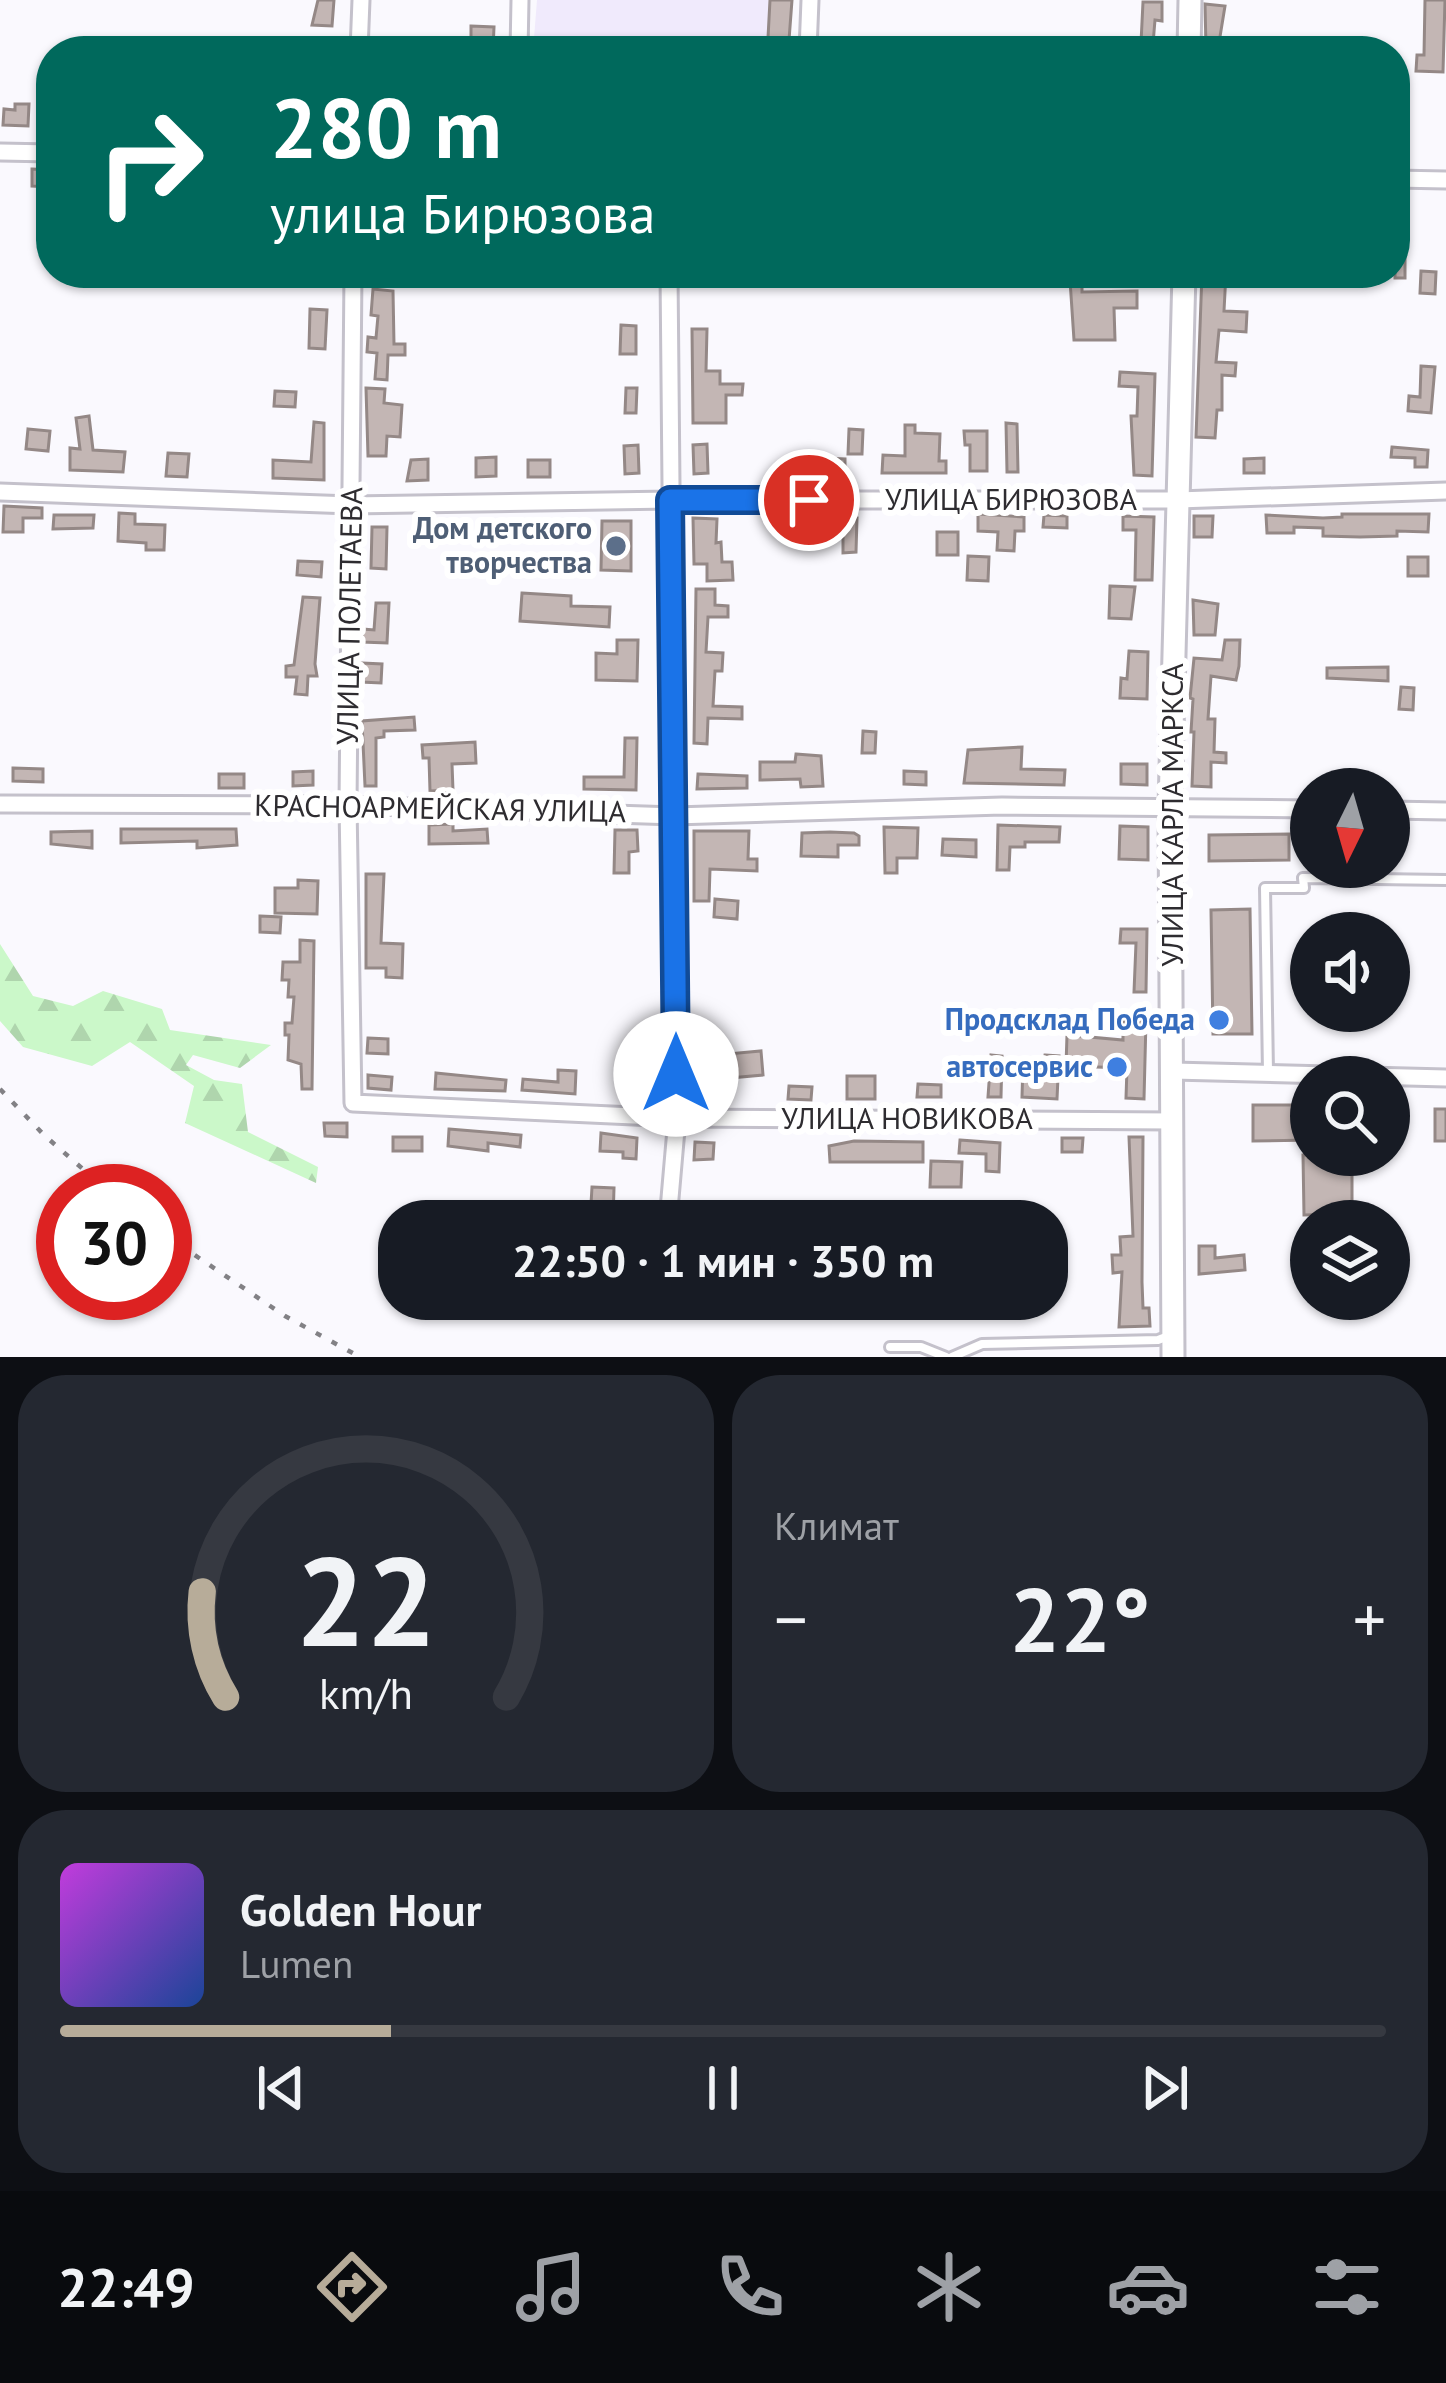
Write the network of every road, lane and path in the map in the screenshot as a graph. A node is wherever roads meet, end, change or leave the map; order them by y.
1 (362, 0) edge
2 (520, 0) edge
3 (811, 0) edge
4 (1190, 0) edge
5 (360, 36) edge
6 (519, 36) edge
7 (809, 36) edge
8 (1189, 36) edge
9 (0, 152) edge
10 (36, 153) edge
11 (1410, 180) edge
12 (1446, 181) edge
13 (353, 288) edge
14 (669, 288) edge
15 (1184, 288) edge
16 (1446, 491) edge
17 (0, 492) edge
18 (670, 500) junction
19 (1178, 500) junction
20 (351, 505) junction
21 (0, 804) edge
22 (348, 805) junction
23 (1170, 807) junction
24 (1290, 809) edge
25 (1410, 810) edge
26 (1446, 811) edge
27 (675, 815) junction
28 (1446, 880) edge
29 (1173, 1071) junction
30 (1268, 1074) junction
31 (1446, 1078) edge
32 (353, 1103) joint
33 (676, 1118) junction
34 (1173, 1121) junction
35 (670, 1200) edge
36 (1173, 1346) edge
37 (890, 1347) dead end
38 (949, 1357) edge

1 - 5 street
2 - 6 street
3 - 7 street
4 - 8 main road
9 - 10 street
11 - 12 street
13 - 20 street, УЛИЦА ПОЛЕТАЕВА
14 - 18 street
15 - 19 main road, УЛИЦА КАРЛА МАРКСА
16 - 19 street, УЛИЦА БИРЮЗОВА
17 - 20 street, УЛИЦА БИРЮЗОВА
18 - 19 street, УЛИЦА БИРЮЗОВА
18 - 20 street, УЛИЦА БИРЮЗОВА
18 - 27 street
19 - 23 main road, УЛИЦА КАРЛА МАРКСА
20 - 22 street, УЛИЦА ПОЛЕТАЕВА
21 - 22 street, КРАСНОАРМЕЙСКАЯ УЛИЦА
22 - 27 street, КРАСНОАРМЕЙСКАЯ УЛИЦА
22 - 32 street, УЛИЦА ПОЛЕТАЕВА
23 - 24 street, КРАСНОАРМЕЙСКАЯ УЛИЦА
23 - 27 street, КРАСНОАРМЕЙСКАЯ УЛИЦА
23 - 29 main road, УЛИЦА КАРЛА МАРКСА
25 - 26 street
27 - 33 street
28 - 30 lane
29 - 30 street
29 - 34 main road, УЛИЦА КАРЛА МАРКСА
30 - 31 street
32 - 33 street, УЛИЦА НОВИКОВА
33 - 34 street, УЛИЦА НОВИКОВА
33 - 35 street
34 - 36 main road, УЛИЦА КАРЛА МАРКСА
36 - 38 lane
37 - 38 lane

